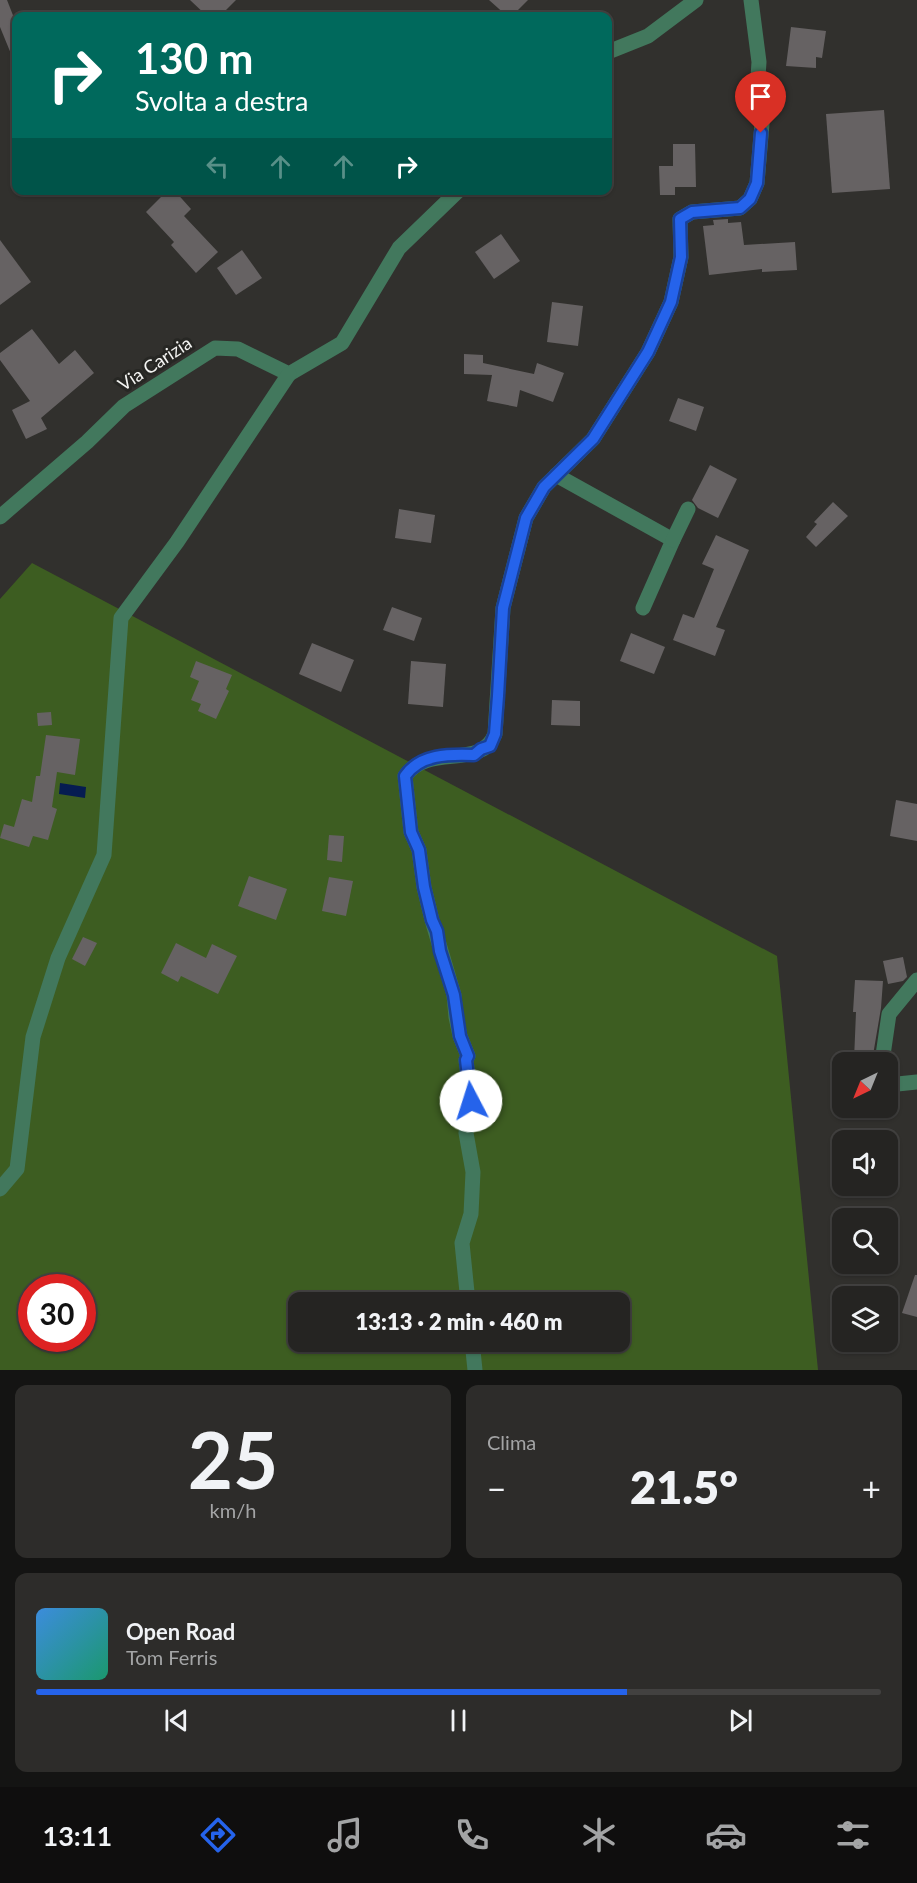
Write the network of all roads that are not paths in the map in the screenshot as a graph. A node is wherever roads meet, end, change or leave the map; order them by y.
1 (696, 0) edge
2 (751, 0) edge
3 (612, 50) edge
4 (454, 195) edge
5 (289, 375) junction
6 (556, 475) junction
7 (688, 509) dead end
8 (0, 517) edge
9 (673, 540) junction
10 (643, 608) dead end
11 (917, 980) edge
12 (883, 1052) edge
13 (917, 1082) edge
14 (898, 1084) edge
15 (0, 1189) edge
16 (467, 1292) edge
17 (473, 1352) edge
18 (475, 1370) edge

1 - 3 street
2 - 6 street
4 - 5 street
5 - 8 street, Via Carizia
5 - 15 street
6 - 9 street
6 - 16 street
7 - 9 street
9 - 10 street
11 - 12 street
13 - 14 street
17 - 18 street

